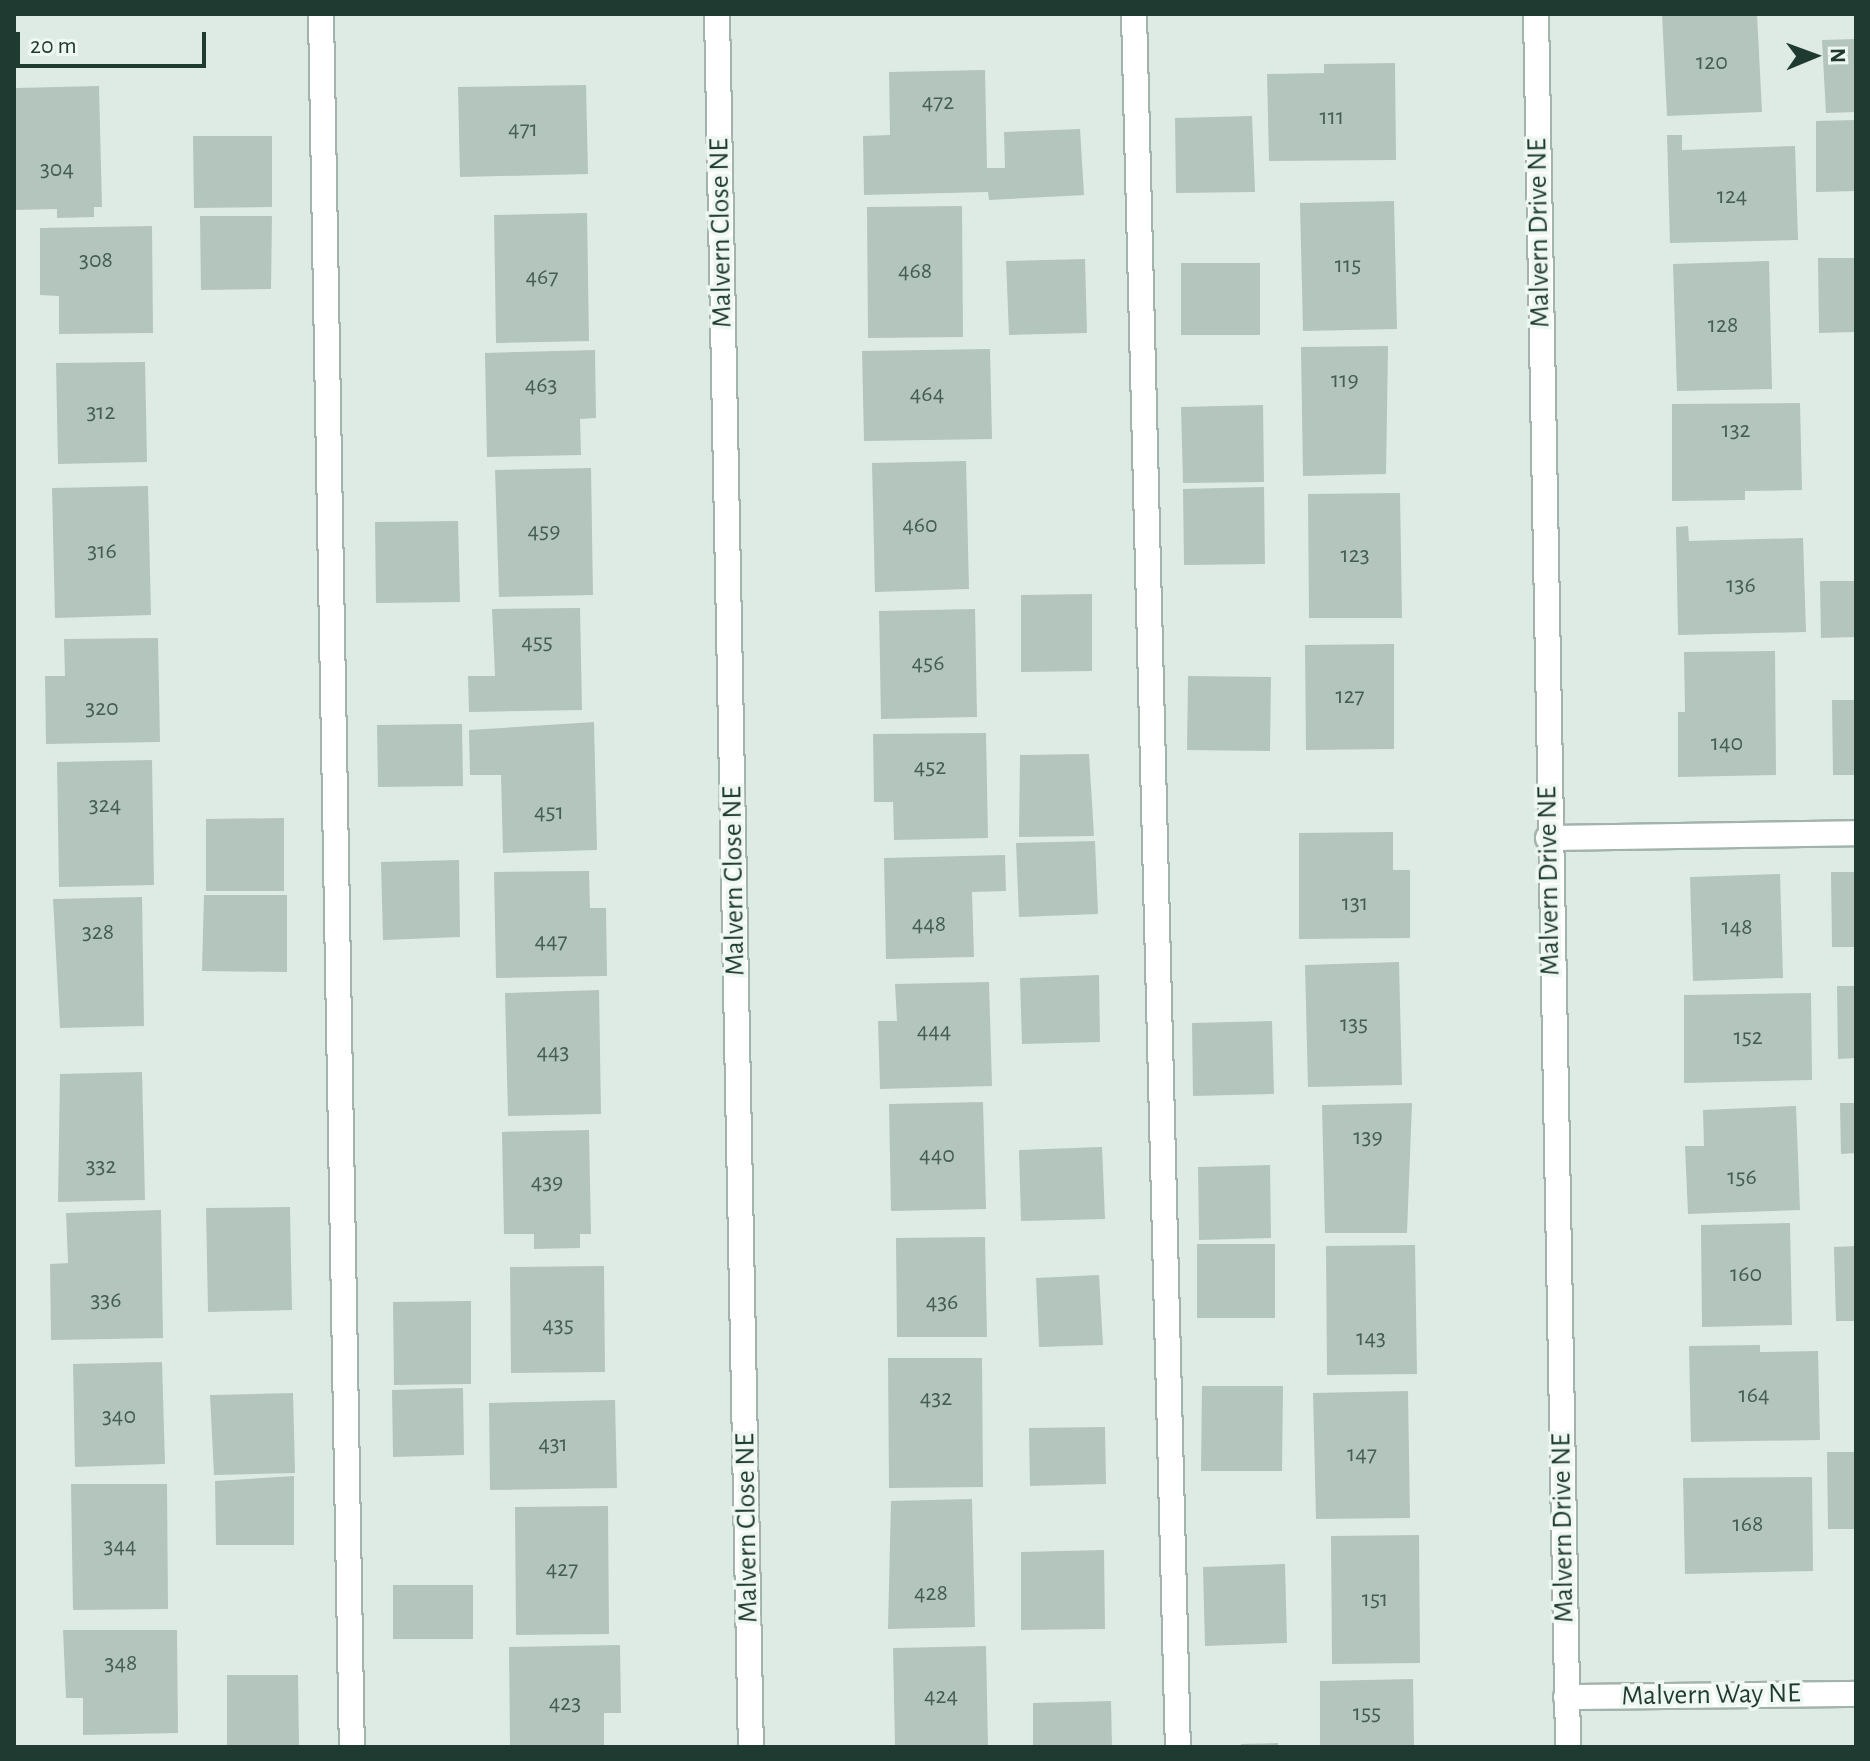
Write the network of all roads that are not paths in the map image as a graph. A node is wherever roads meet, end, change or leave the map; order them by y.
1 (321, 14) edge
2 (717, 14) edge
3 (1134, 14) edge
4 (1536, 14) edge
5 (1856, 833) edge
6 (1548, 838) junction
7 (1856, 1694) edge
8 (1566, 1697) junction
9 (352, 1747) edge
10 (751, 1747) edge
11 (1178, 1747) edge
12 (1568, 1747) edge

1 - 9 street
2 - 10 street, Malvern Close NE
3 - 11 street
4 - 6 street, Malvern Drive NE
5 - 6 street
6 - 8 street, Malvern Drive NE
7 - 8 street, Malvern Way NE
8 - 12 street, Malvern Drive NE

